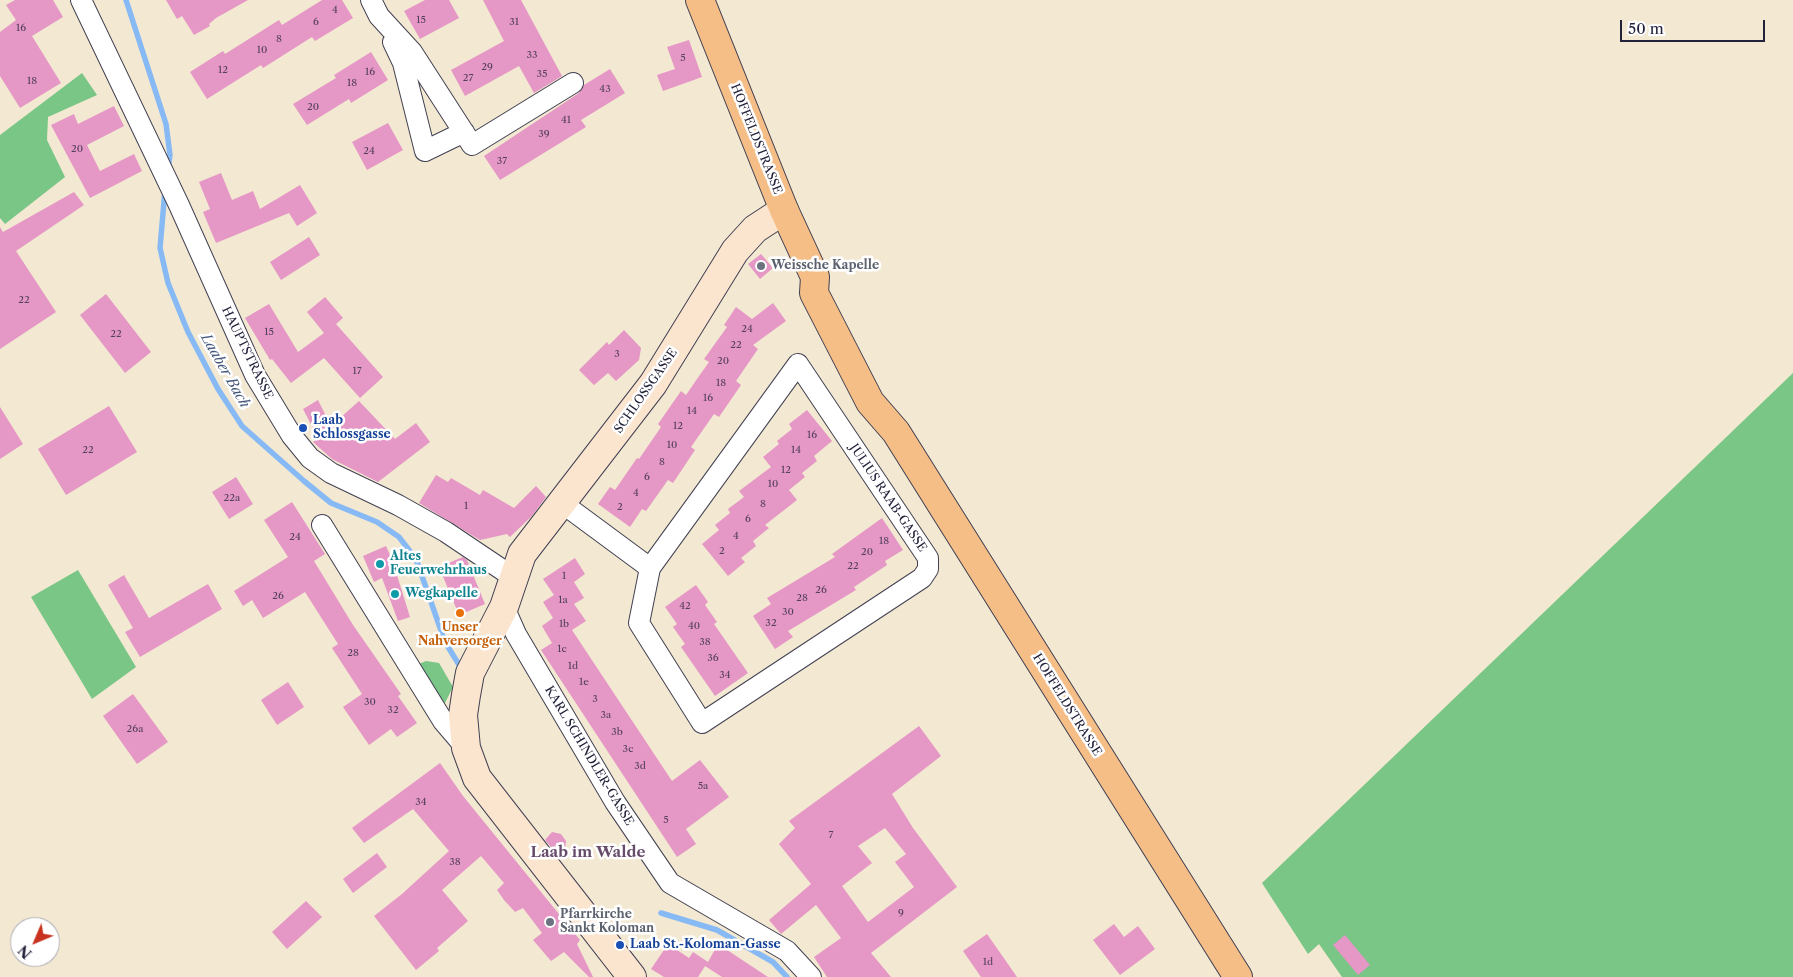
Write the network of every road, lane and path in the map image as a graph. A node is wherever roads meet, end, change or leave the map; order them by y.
1 (81, 0) edge
2 (700, 0) edge
3 (375, 8) edge
4 (573, 83) dead end
5 (464, 132) junction
6 (784, 210) junction
7 (562, 503) junction
8 (322, 526) dead end
9 (650, 568) junction
10 (513, 577) junction
11 (504, 607) junction
12 (466, 748) junction
13 (632, 977) edge
14 (811, 977) edge
15 (1238, 977) edge

1 - 10 street, HAUPTSTRASSE
2 - 6 main road, HOFFELDSTRASSE
3 - 5 street
3 - 5 street
4 - 5 street
6 - 7 street, SCHLOSSGASSE
6 - 15 main road, HOFFELDSTRASSE
7 - 9 street
7 - 10 street, SCHLOSSGASSE
8 - 12 street
9 - 9 street, JULIUS RAAB-GASSE
10 - 11 street
11 - 12 street
11 - 14 street, KARL SCHINDLER-GASSE
12 - 13 street

